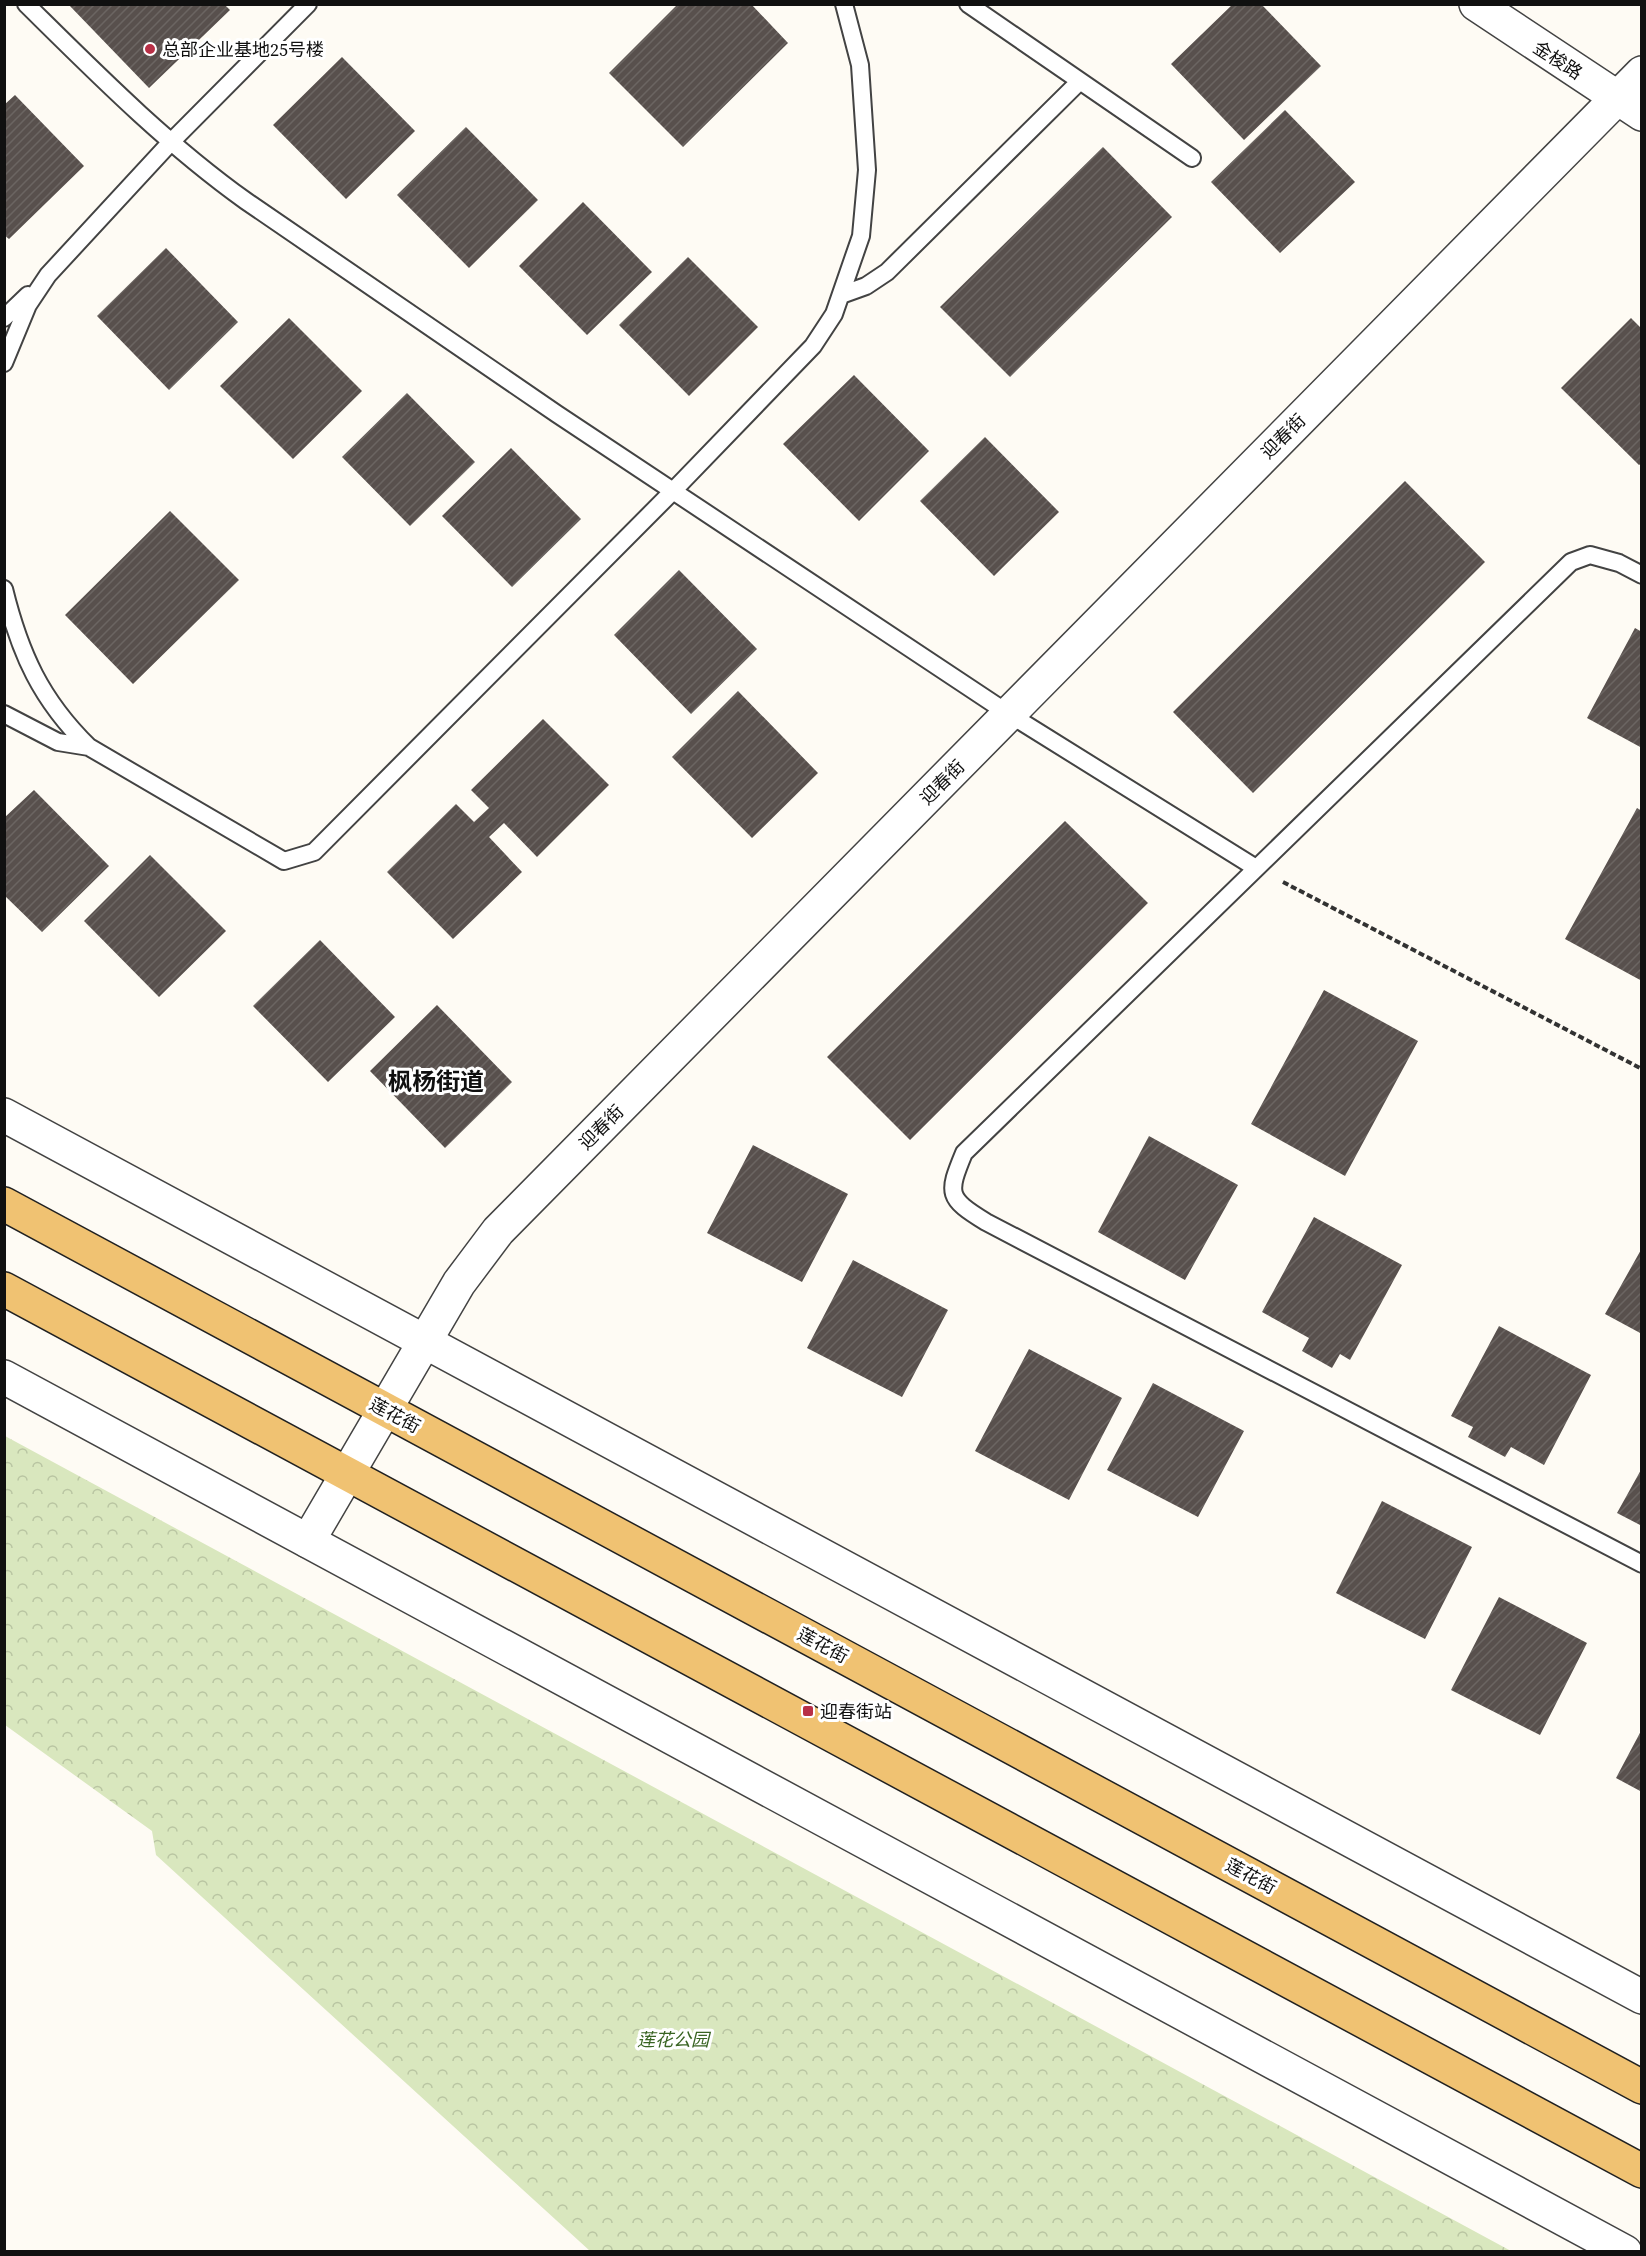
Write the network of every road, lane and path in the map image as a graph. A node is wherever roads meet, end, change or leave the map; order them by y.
1 (26, 4) edge
2 (844, 4) edge
3 (968, 4) edge
4 (1476, 4) edge
5 (306, 5) edge
6 (1641, 73) edge
7 (1080, 81) junction
8 (1629, 106) edge
9 (170, 143) junction
10 (1192, 158) dead end
11 (48, 275) junction
12 (841, 295) junction
13 (4, 318) edge
14 (4, 363) edge
15 (674, 491) junction
16 (1641, 575) edge
17 (4, 589) edge
18 (4, 714) edge
19 (1008, 714) junction
20 (89, 747) junction
21 (1256, 868) junction
22 (1641, 1069) edge
23 (4, 1114) edge
24 (4, 1204) edge
25 (4, 1289) edge
26 (425, 1341) junction
27 (4, 1377) edge
28 (385, 1409) junction
29 (347, 1474) junction
30 (308, 1541) junction
31 (1641, 1564) edge
32 (1641, 1997) edge
33 (1641, 2087) edge
34 (1641, 2172) edge
35 (1625, 2252) edge

1 - 9 lane
2 - 12 lane
3 - 7 lane
4 - 8 street, 金梭路
5 - 9 lane
6 - 8 street, 迎春街
7 - 10 lane
7 - 12 lane
8 - 19 street, 迎春街
9 - 11 lane
9 - 15 lane
11 - 13 lane
11 - 14 lane
12 - 15 lane
15 - 19 lane
15 - 20 lane
16 - 21 lane
17 - 20 lane
18 - 20 lane
19 - 21 lane
19 - 26 street, 迎春街
21 - 22 path
21 - 31 lane
23 - 26 street
24 - 28 main road, 莲花街
25 - 29 main road
26 - 28 street, 迎春街
26 - 32 street
27 - 30 street
28 - 29 street, 迎春街
28 - 33 main road, 莲花街
29 - 30 street, 迎春街
29 - 34 main road
30 - 35 street

